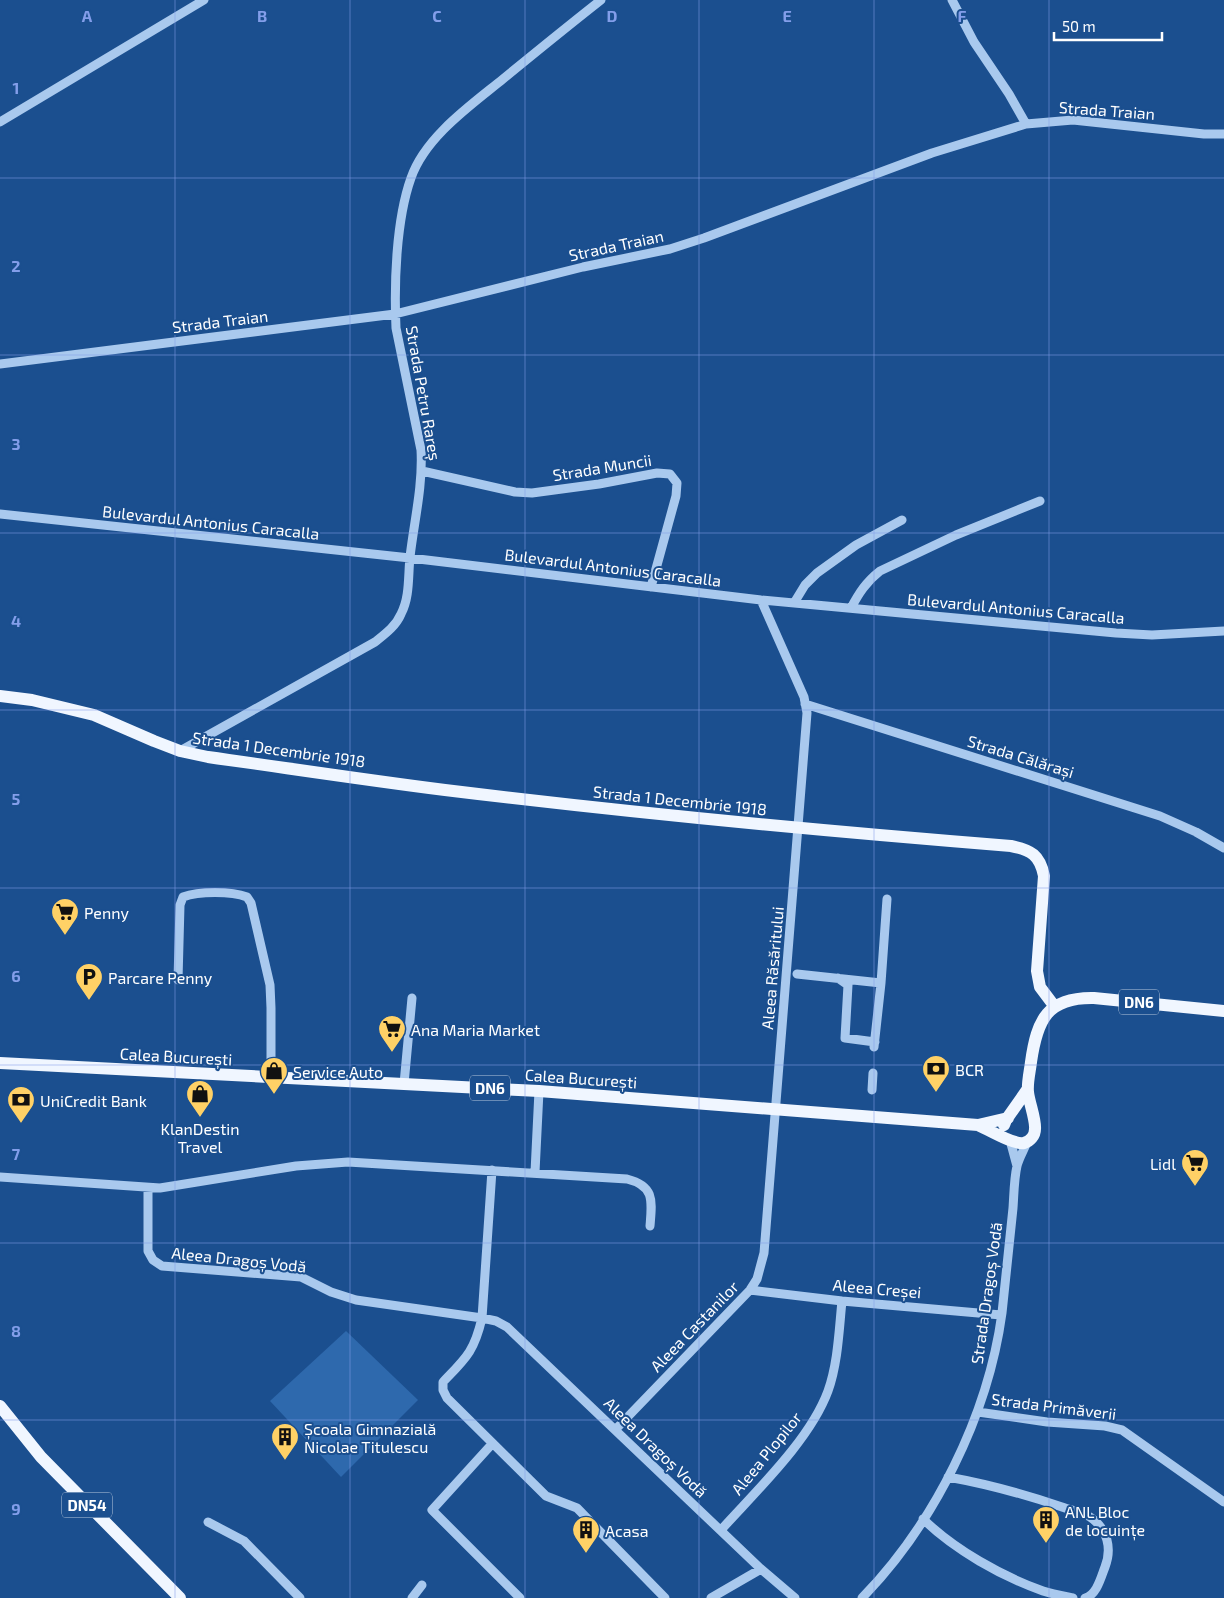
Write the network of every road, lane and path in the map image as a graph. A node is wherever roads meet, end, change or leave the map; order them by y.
1 (204, 0) edge
2 (601, 0) edge
3 (952, 0) edge
4 (0, 122) edge
5 (1026, 124) junction
6 (1224, 134) edge
7 (395, 314) junction
8 (0, 364) edge
9 (422, 471) junction
10 (1040, 501) dead end
11 (0, 514) edge
12 (902, 520) dead end
13 (410, 558) junction
14 (652, 587) junction
15 (761, 600) junction
16 (794, 603) junction
17 (851, 608) junction
18 (1224, 631) edge
19 (0, 696) edge
20 (805, 704) junction
21 (180, 751) junction
22 (799, 828) junction
23 (1224, 848) edge
24 (887, 899) dead end
25 (797, 974) dead end
26 (838, 978) junction
27 (178, 980) dead end
28 (881, 983) junction
29 (412, 998) dead end
30 (1055, 1007) junction
31 (1224, 1010) edge
32 (0, 1063) edge
33 (873, 1073) dead end
34 (271, 1076) junction
35 (404, 1084) junction
36 (872, 1090) dead end
37 (1027, 1090) junction
38 (540, 1091) junction
39 (776, 1109) junction
40 (1009, 1117) junction
41 (1033, 1120) junction
42 (978, 1125) junction
43 (1009, 1139) junction
44 (1027, 1142) junction
45 (1017, 1166) junction
46 (492, 1170) junction
47 (535, 1172) junction
48 (0, 1176) edge
49 (148, 1188) junction
50 (650, 1226) dead end
51 (750, 1290) junction
52 (842, 1301) junction
53 (1002, 1315) junction
54 (482, 1318) junction
55 (0, 1406) edge
56 (978, 1412) junction
57 (616, 1429) junction
58 (492, 1444) junction
59 (948, 1477) junction
60 (1224, 1502) edge
61 (923, 1519) junction
62 (208, 1522) dead end
63 (721, 1530) junction
64 (761, 1569) junction
65 (422, 1585) dead end
66 (180, 1598) edge
67 (300, 1598) edge
68 (412, 1598) edge
69 (520, 1598) edge
70 (664, 1598) edge
71 (711, 1598) edge
72 (795, 1598) edge
73 (862, 1598) edge
74 (1073, 1598) edge
75 (1085, 1598) edge

1 - 4 street
2 - 7 street, Strada Petru Rareș
3 - 5 street
5 - 6 street, Strada Traian
5 - 7 street, Strada Traian
7 - 8 street, Strada Traian
7 - 9 street, Strada Petru Rareș
9 - 13 street, Strada Petru Rareș
9 - 14 street, Strada Muncii
10 - 17 street
11 - 13 street, Bulevardul Antonius Caracalla
12 - 16 street
13 - 14 street, Bulevardul Antonius Caracalla
13 - 21 street, Strada Petru Rareș
14 - 15 street, Bulevardul Antonius Caracalla
15 - 16 street, Bulevardul Antonius Caracalla
15 - 20 street, Aleea Răsăritului
16 - 17 street, Bulevardul Antonius Caracalla
17 - 18 street, Bulevardul Antonius Caracalla
19 - 21 main road, Strada 1 Decembrie 1918
20 - 22 street, Aleea Răsăritului
20 - 23 street, Strada Călărași
21 - 22 main road, Strada 1 Decembrie 1918
22 - 30 main road, Strada 1 Decembrie 1918
22 - 39 street, Aleea Răsăritului
24 - 28 street
25 - 26 street
26 - 28 street
26 - 28 street
27 - 34 street
29 - 35 street
30 - 31 main road, DN6
30 - 37 main road, DN6
32 - 34 main road, Calea București / DN6
33 - 36 street
34 - 35 main road, Calea București / DN6
35 - 38 main road, Calea București / DN6
37 - 40 main road
37 - 41 main road
38 - 39 main road, Calea București / DN6
38 - 47 street
39 - 42 main road, Calea București / DN6
39 - 51 street, Aleea Castanilor
40 - 41 main road
40 - 42 main road
40 - 43 main road
41 - 44 main road
42 - 43 main road
43 - 44 main road
43 - 45 street
44 - 45 street
45 - 53 street, Strada Dragoș Vodă
46 - 47 street
46 - 49 street
46 - 54 street
47 - 50 street
48 - 49 street
49 - 54 street, Aleea Dragoș Vodă
51 - 52 street, Aleea Creșei
51 - 57 street, Aleea Castanilor
52 - 53 street, Aleea Creșei
52 - 63 street, Aleea Plopilor
53 - 56 street, Strada Dragoș Vodă
54 - 57 street, Aleea Dragoș Vodă
54 - 58 street
55 - 66 main road, DN54
56 - 59 street, Strada Dragoș Vodă
56 - 60 street, Strada Primăverii
57 - 63 street, Aleea Dragoș Vodă
58 - 69 street
58 - 70 street
59 - 61 street, Strada Dragoș Vodă
59 - 75 street
61 - 73 street, Strada Dragoș Vodă
61 - 74 street
62 - 67 street
63 - 64 street, Aleea Dragoș Vodă
64 - 71 street
64 - 72 street, Aleea Dragoș Vodă
65 - 68 street

